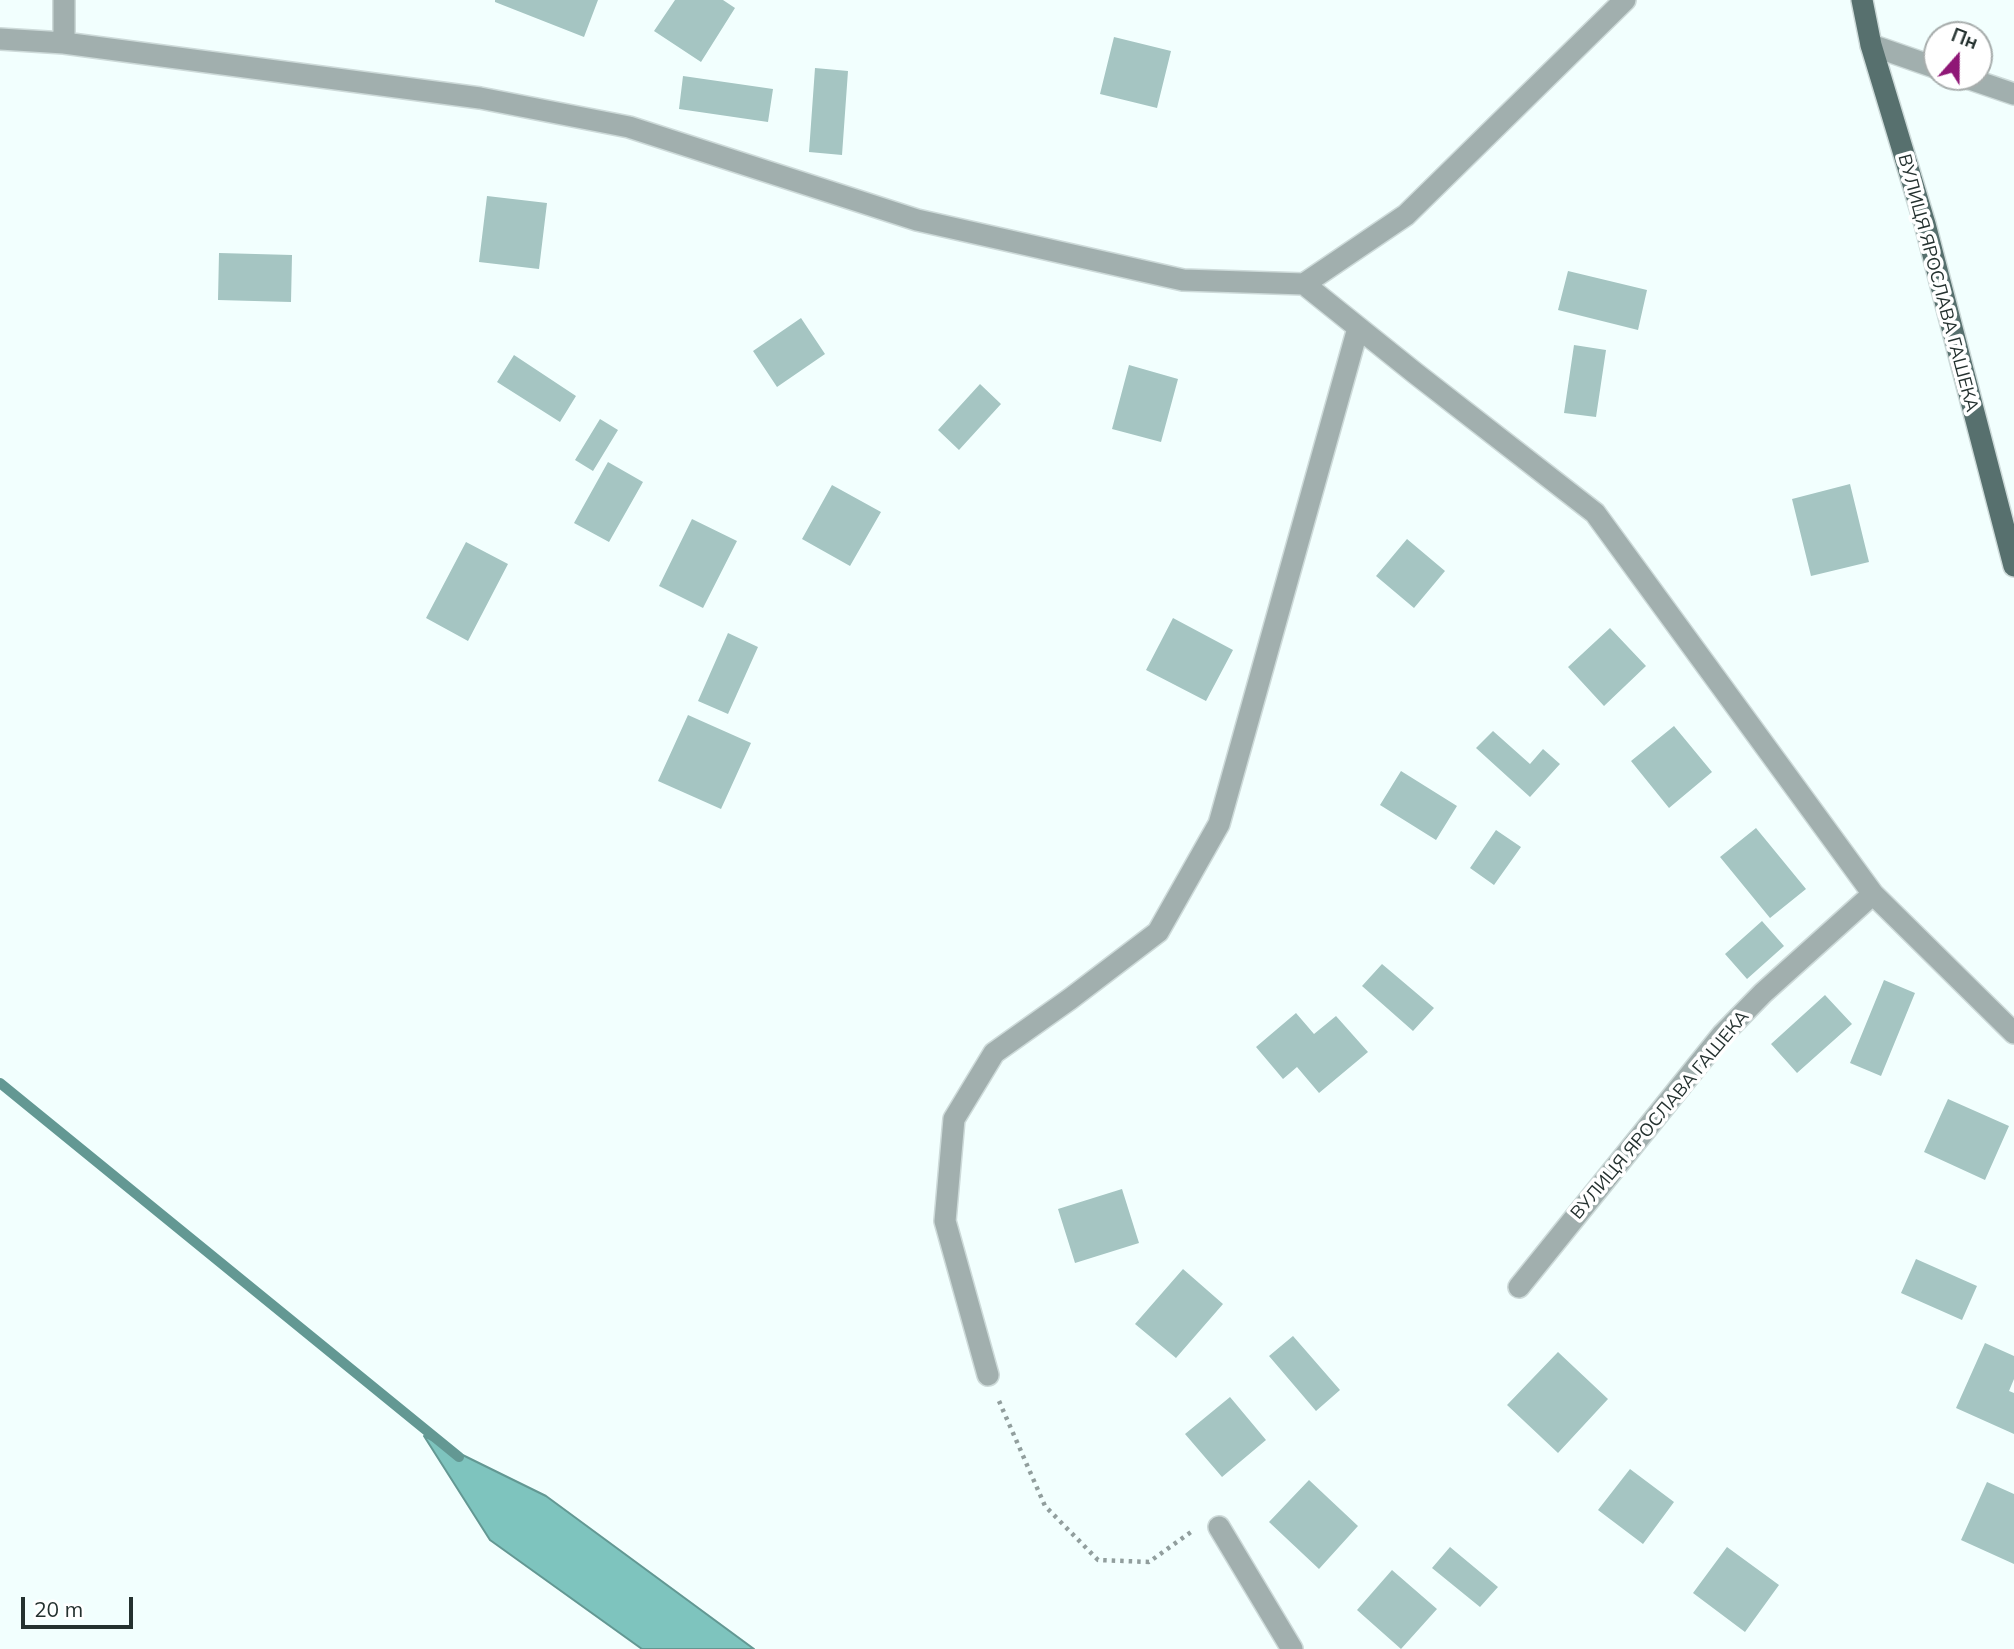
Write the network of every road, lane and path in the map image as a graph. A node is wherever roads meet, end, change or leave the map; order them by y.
1 (64, 0) edge
2 (1625, 0) edge
3 (1862, 0) edge
4 (0, 39) edge
5 (64, 43) junction
6 (1871, 46) junction
7 (1923, 63) edge
8 (1993, 87) edge
9 (2014, 94) edge
10 (1304, 284) junction
11 (1358, 328) junction
12 (2014, 566) edge
13 (1873, 894) junction
14 (2014, 1033) edge
15 (1519, 1287) dead end
16 (988, 1375) joint
17 (1219, 1527) joint
18 (1292, 1649) edge

1 - 5 street
2 - 10 street
3 - 6 main road, ВУЛИЦЯ ЯРОСЛАВА ГАШЕКА
4 - 5 street
5 - 10 street
6 - 7 street
6 - 12 main road, ВУЛИЦЯ ЯРОСЛАВА ГАШЕКА
8 - 9 street
10 - 11 street
11 - 13 street
11 - 16 street
13 - 14 street
13 - 15 street, ВУЛИЦЯ ЯРОСЛАВА ГАШЕКА
16 - 17 path
17 - 18 street

